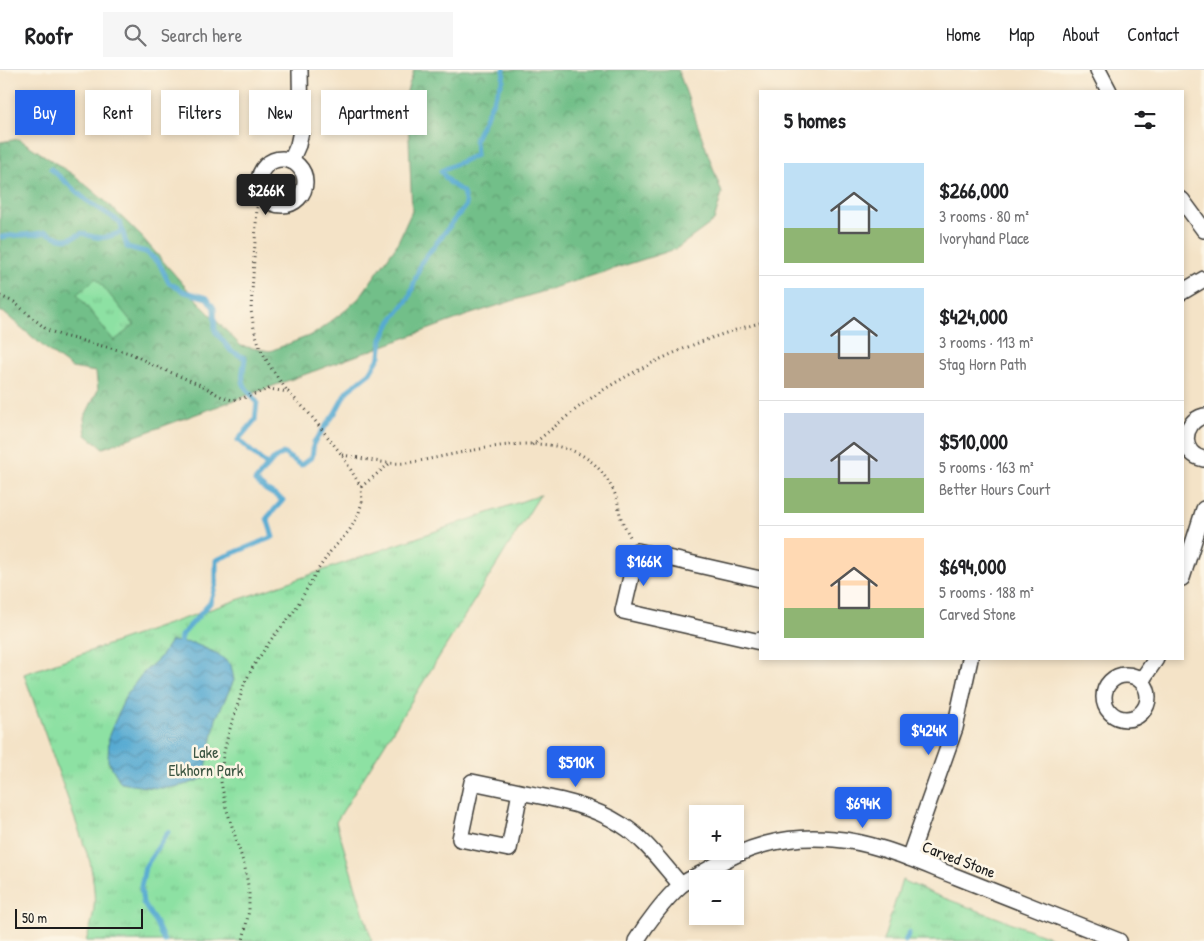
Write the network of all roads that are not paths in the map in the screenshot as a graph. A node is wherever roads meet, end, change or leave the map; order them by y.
1 (300, 70) edge
2 (1098, 70) edge
3 (1108, 90) edge
4 (291, 161) junction
5 (1184, 203) edge
6 (1204, 230) edge
7 (1204, 279) edge
8 (1184, 291) edge
9 (1204, 416) edge
10 (1204, 459) edge
11 (1204, 509) edge
12 (1186, 550) edge
13 (1184, 564) edge
14 (759, 579) edge
15 (759, 642) edge
16 (970, 660) edge
17 (1155, 660) edge
18 (1141, 681) dead end
19 (520, 792) junction
20 (909, 858) junction
21 (681, 886) junction
22 (636, 941) edge
23 (1120, 941) edge

1 - 4 street
2 - 3 street
4 - 4 street
5 - 6 street
7 - 8 street
9 - 10 street
11 - 12 street
12 - 13 street
14 - 15 street
16 - 20 street
17 - 18 street
19 - 19 street
19 - 21 street
20 - 21 street, Carved Stone
20 - 23 street, Carved Stone
21 - 22 street, Carved Stone

